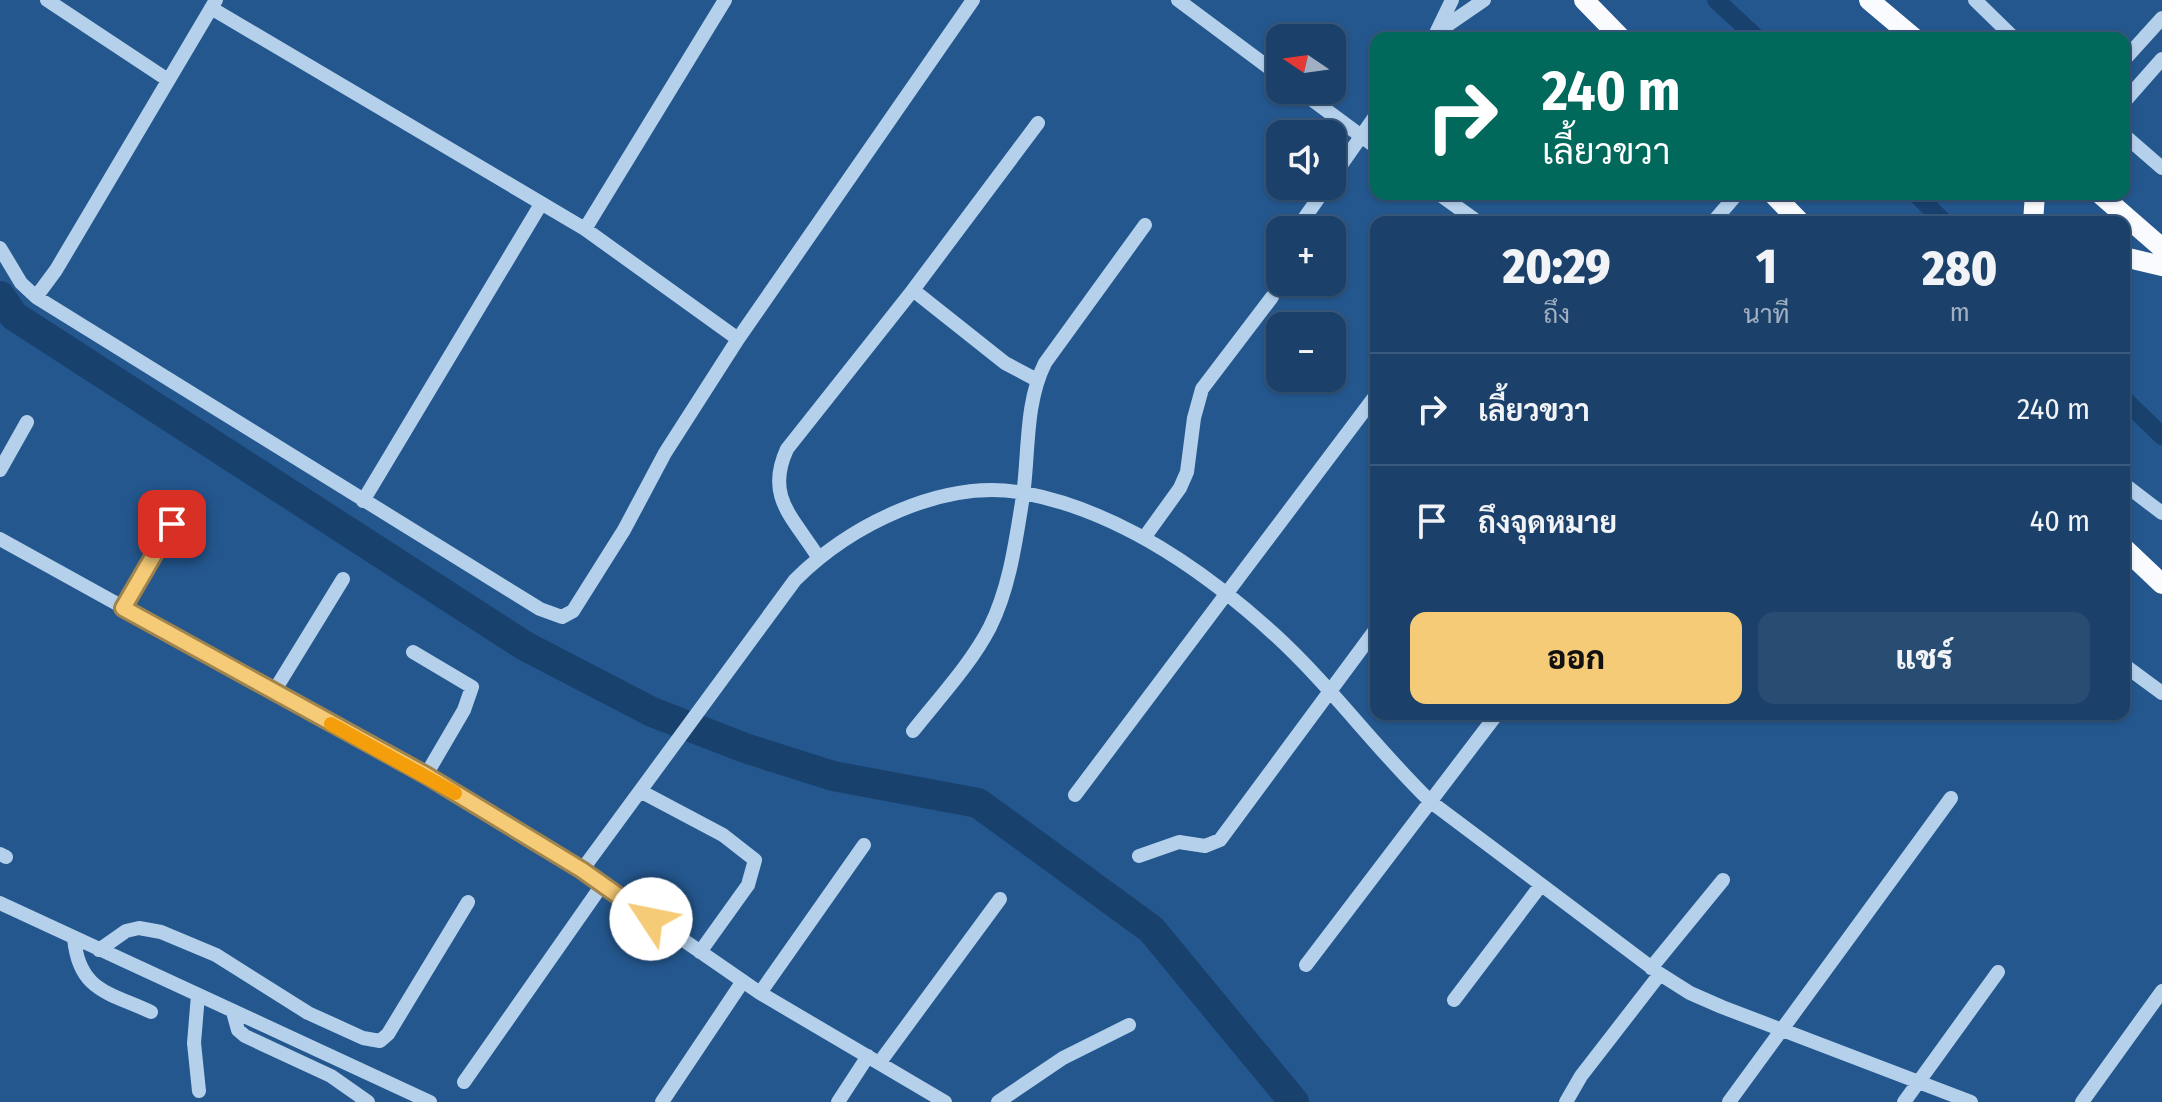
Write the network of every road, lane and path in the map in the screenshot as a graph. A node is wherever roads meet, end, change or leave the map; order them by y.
1 (47, 0) edge
2 (725, 0) edge
3 (973, 0) edge
4 (1178, 0) edge
5 (1452, 0) edge
6 (1484, 0) edge
7 (1584, 0) edge
8 (1869, 0) edge
9 (1975, 0) edge
10 (214, 4) edge
11 (1471, 9) junction
12 (2162, 18) edge
13 (1436, 32) edge
14 (1439, 32) edge
15 (1615, 32) edge
16 (1907, 32) edge
17 (2008, 32) edge
18 (2130, 53) edge
19 (2162, 59) edge
20 (1266, 66) edge
21 (168, 80) junction
22 (2130, 95) edge
23 (1318, 104) edge
24 (1038, 123) dead end
25 (1370, 123) edge
26 (1361, 136) junction
27 (2130, 140) edge
28 (1370, 143) edge
29 (1346, 158) edge
30 (2162, 168) edge
31 (1447, 200) edge
32 (1732, 200) edge
33 (1779, 200) edge
34 (2107, 200) edge
35 (541, 204) junction
36 (1470, 216) edge
37 (1718, 216) edge
38 (1796, 216) edge
39 (2125, 216) edge
40 (2130, 220) edge
41 (1145, 225) dead end
42 (585, 229) junction
43 (0, 248) edge
44 (2162, 248) edge
45 (2130, 258) edge
46 (2162, 266) edge
47 (913, 290) junction
48 (36, 297) junction
49 (1272, 297) dead end
50 (738, 339) junction
51 (1037, 380) junction
52 (1370, 403) edge
53 (27, 422) dead end
54 (0, 470) edge
55 (2130, 489) edge
56 (1023, 493) junction
57 (363, 501) junction
58 (2162, 513) edge
59 (172, 524) dead end
60 (1144, 538) junction
61 (0, 539) edge
62 (2130, 555) edge
63 (818, 557) junction
64 (343, 579) dead end
65 (2162, 584) edge
66 (1227, 594) junction
67 (123, 608) junction
68 (1370, 637) edge
69 (413, 652) dead end
70 (2130, 669) edge
71 (1328, 692) junction
72 (273, 693) junction
73 (2162, 693) edge
74 (1492, 720) edge
75 (913, 731) dead end
76 (426, 775) junction
77 (640, 791) junction
78 (1075, 795) dead end
79 (1951, 798) dead end
80 (1431, 802) junction
81 (864, 845) dead end
82 (1139, 856) dead end
83 (582, 870) junction
84 (1723, 880) dead end
85 (602, 885) junction
86 (1541, 885) junction
87 (1000, 899) dead end
88 (468, 902) dead end
89 (0, 903) edge
90 (74, 938) junction
91 (99, 950) junction
92 (700, 952) junction
93 (1306, 965) dead end
94 (1655, 971) junction
95 (1998, 972) dead end
96 (743, 981) junction
97 (2162, 991) edge
98 (760, 993) junction
99 (198, 995) junction
100 (1454, 1000) dead end
101 (151, 1012) dead end
102 (233, 1012) junction
103 (1129, 1025) dead end
104 (1783, 1031) junction
105 (874, 1059) junction
106 (1919, 1081) junction
107 (464, 1082) dead end
108 (199, 1091) dead end
109 (368, 1102) edge
110 (430, 1102) edge
111 (662, 1102) edge
112 (838, 1102) edge
113 (945, 1102) edge
114 (998, 1102) edge
115 (1566, 1102) edge
116 (1729, 1102) edge
117 (1904, 1102) edge
118 (1971, 1102) edge
119 (2082, 1102) edge

1 - 21 street
2 - 42 street
3 - 50 street
4 - 20 street
5 - 11 street
5 - 13 street
6 - 11 street
7 - 15 main road
8 - 16 main road
9 - 17 street
10 - 21 street
10 - 35 street
11 - 14 street
12 - 18 street
19 - 22 street
21 - 48 street
23 - 26 street
24 - 47 street
25 - 26 street
26 - 28 street
26 - 29 street
27 - 30 street
31 - 36 street
32 - 37 street
33 - 38 main road
34 - 39 main road
35 - 42 street
35 - 57 street
40 - 44 main road
41 - 51 street
42 - 50 street
43 - 48 street
45 - 46 main road
47 - 51 street
47 - 63 street
48 - 57 street
49 - 60 street
50 - 57 street
51 - 56 street
52 - 66 street
53 - 54 street
55 - 58 street
56 - 60 street
56 - 63 street
56 - 75 street
59 - 67 street
60 - 66 street
61 - 67 street
62 - 65 main road
63 - 77 street
64 - 72 street
66 - 71 street
66 - 78 street
67 - 72 street
68 - 71 street
69 - 76 street
70 - 73 street
71 - 80 street
71 - 82 street
72 - 76 street
74 - 80 street
76 - 83 street
77 - 83 street
77 - 92 street
79 - 104 street
80 - 86 street
80 - 93 street
81 - 98 street
83 - 85 street
84 - 94 street
85 - 92 street
85 - 107 street
86 - 94 street
86 - 100 street
87 - 105 street
88 - 91 street
89 - 90 street
90 - 91 street
90 - 101 street
91 - 99 street
92 - 96 street
94 - 104 street
94 - 115 street
95 - 106 street
96 - 98 street
96 - 111 street
97 - 119 street
98 - 105 street
99 - 102 street
99 - 108 street
102 - 109 street
102 - 110 street
103 - 114 street
104 - 106 street
104 - 116 street
105 - 112 street
105 - 113 street
106 - 117 street
106 - 118 street

